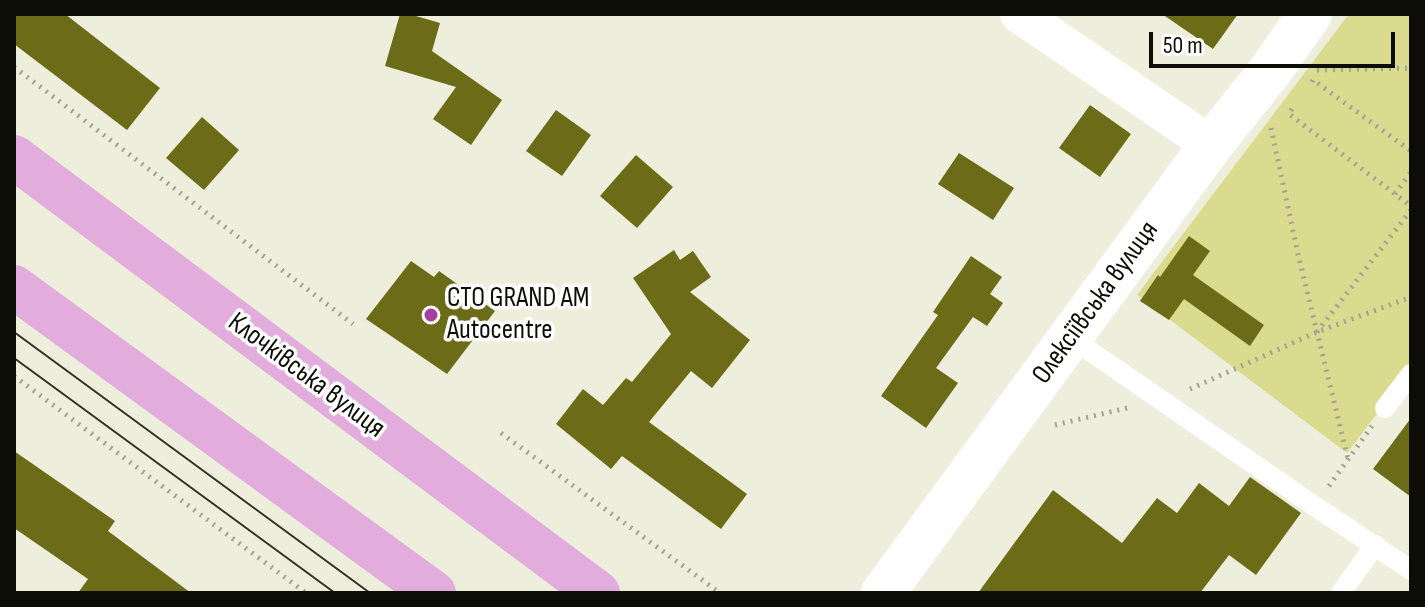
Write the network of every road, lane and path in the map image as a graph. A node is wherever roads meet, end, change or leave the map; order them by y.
1 (1019, 14) edge
2 (1310, 14) edge
3 (14, 67) edge
4 (1411, 68) edge
5 (1310, 70) dead end
6 (1313, 80) dead end
7 (1289, 114) dead end
8 (1270, 124) dead end
9 (1211, 145) junction
10 (1411, 151) edge
11 (14, 157) edge
12 (1411, 172) edge
13 (1395, 194) junction
14 (1411, 208) edge
15 (14, 287) edge
16 (1411, 297) edge
17 (353, 324) dead end
18 (1317, 332) junction
19 (1071, 338) junction
20 (1411, 374) edge
21 (14, 376) edge
22 (1163, 401) junction
23 (1385, 408) joint
24 (1045, 427) dead end
25 (501, 433) dead end
26 (1375, 545) junction
27 (1411, 570) edge
28 (306, 593) edge
29 (434, 593) edge
30 (598, 593) edge
31 (720, 593) edge
32 (883, 593) edge
33 (1341, 593) edge

1 - 9 street
2 - 9 street, Олексіївська вулиця
3 - 17 path
4 - 5 path
6 - 10 path
7 - 13 path
8 - 18 path
9 - 19 street, Олексіївська вулиця
11 - 30 main road, Клочківська вулиця
12 - 13 path
13 - 14 path
14 - 18 path
15 - 29 main road
16 - 18 path
18 - 22 path
18 - 23 path
19 - 22 lane
19 - 32 street, Олексіївська вулиця
20 - 23 lane
21 - 28 path
22 - 24 path
22 - 26 lane
25 - 31 path
26 - 27 lane
26 - 33 lane

